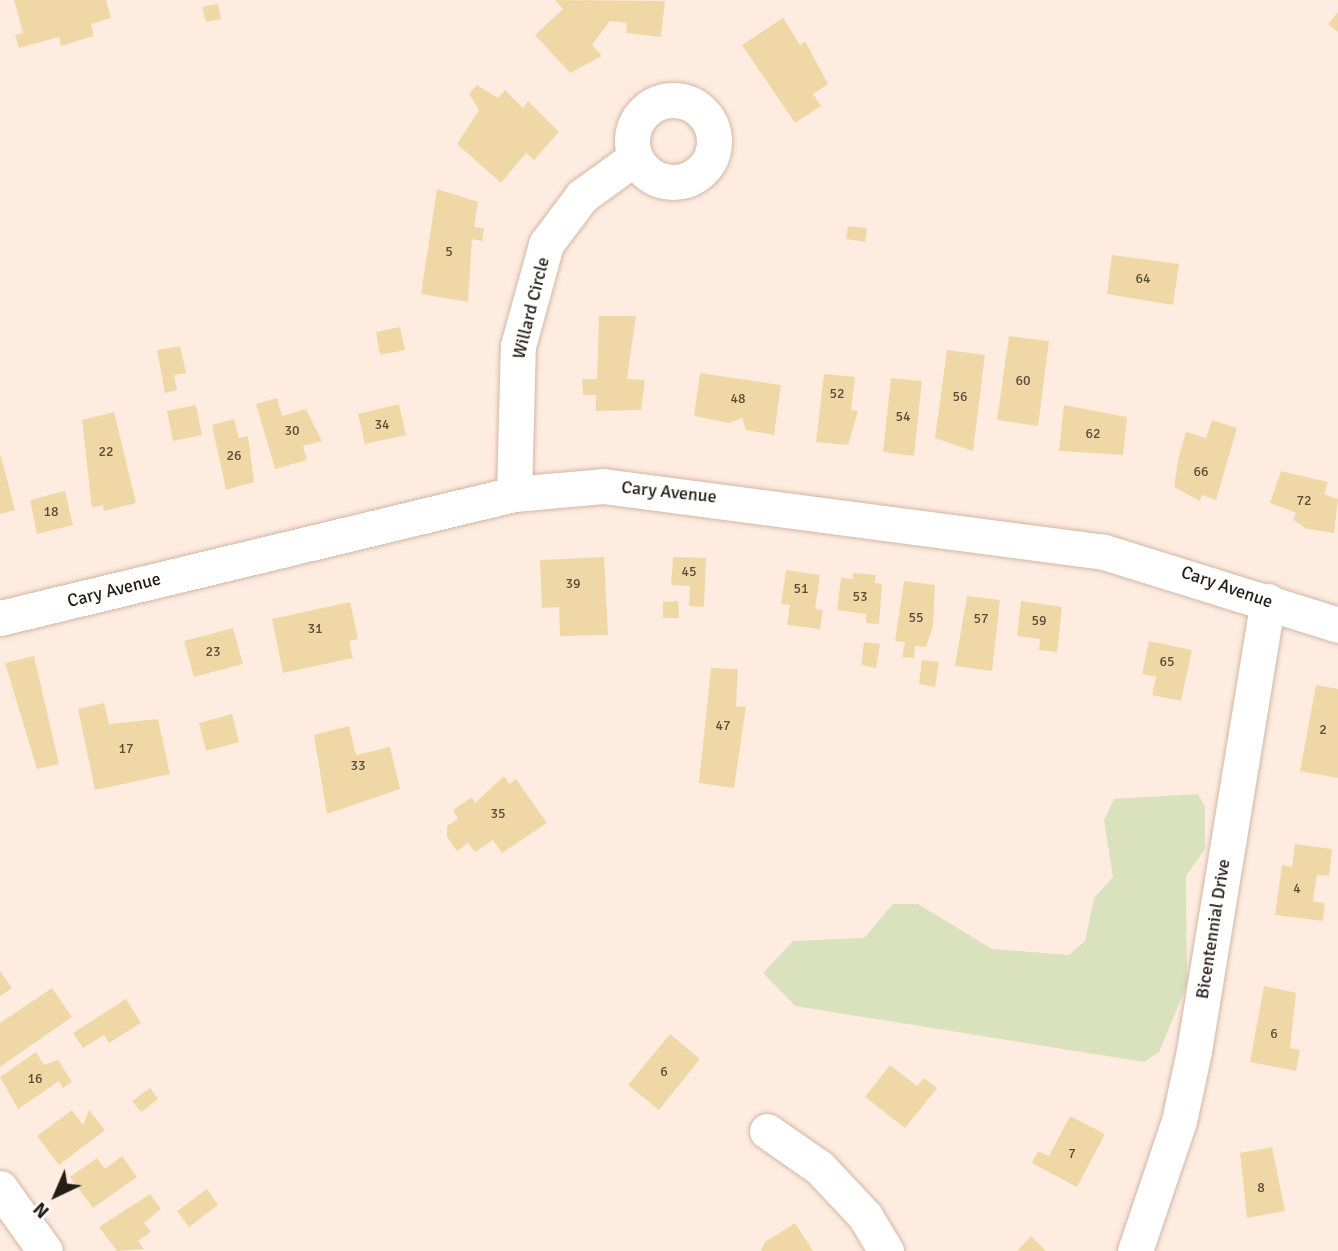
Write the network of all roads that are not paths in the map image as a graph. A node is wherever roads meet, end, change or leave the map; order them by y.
1 (632, 160) dead end
2 (514, 494) junction
3 (1268, 601) junction
4 (0, 618) edge
5 (1338, 625) edge
6 (767, 1131) dead end
7 (0, 1188) edge
8 (32, 1246) edge
9 (886, 1251) edge
10 (1135, 1251) edge

1 - 2 street, Willard Circle
2 - 3 street, Cary Avenue
2 - 4 street, Cary Avenue
3 - 5 street, Cary Avenue
3 - 10 street, Bicentennial Drive
6 - 9 street
7 - 8 street

